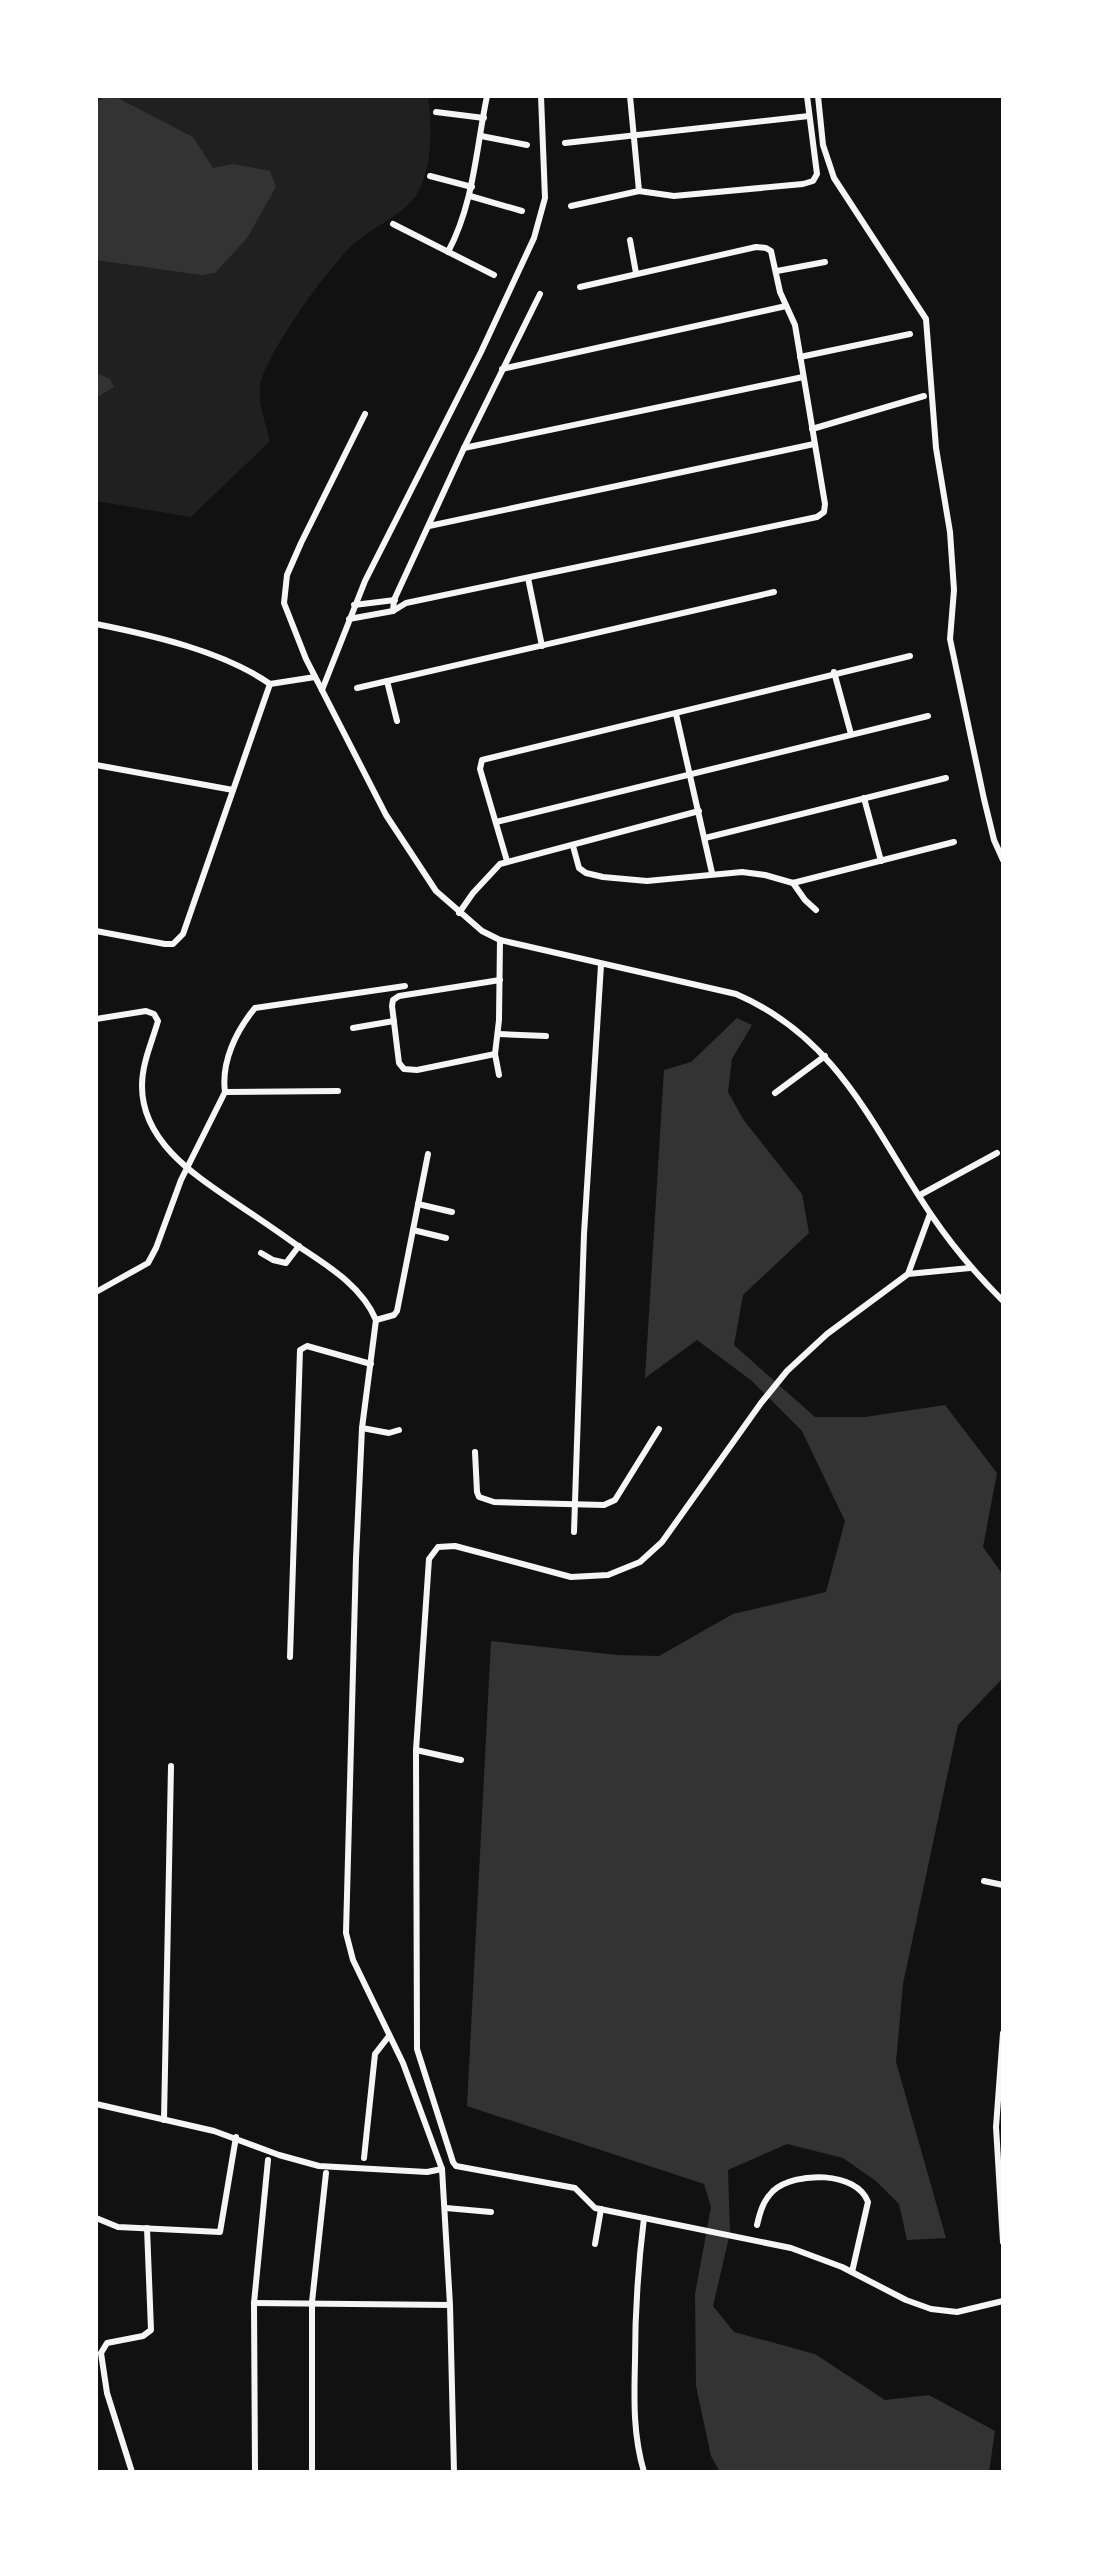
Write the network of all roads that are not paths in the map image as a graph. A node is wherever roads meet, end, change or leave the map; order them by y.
1 (487, 96) edge
2 (541, 96) edge
3 (630, 96) edge
4 (807, 96) edge
5 (818, 96) edge
6 (436, 112) dead end
7 (809, 116) junction
8 (484, 118) junction
9 (634, 135) junction
10 (481, 136) junction
11 (565, 143) dead end
12 (527, 145) dead end
13 (430, 176) dead end
14 (472, 187) junction
15 (639, 191) junction
16 (470, 196) junction
17 (571, 206) dead end
18 (522, 211) dead end
19 (393, 224) dead end
20 (630, 240) dead end
21 (448, 252) junction
22 (825, 262) dead end
23 (777, 271) junction
24 (636, 273) junction
25 (494, 275) dead end
26 (580, 287) dead end
27 (540, 294) dead end
28 (786, 306) junction
29 (910, 334) dead end
30 (800, 357) junction
31 (502, 369) junction
32 (803, 377) junction
33 (924, 396) dead end
34 (365, 414) dead end
35 (812, 429) junction
36 (814, 444) junction
37 (464, 448) junction
38 (429, 526) junction
39 (528, 578) junction
40 (774, 592) dead end
41 (394, 600) junction
42 (406, 603) junction
43 (354, 605) junction
44 (393, 611) junction
45 (349, 619) junction
46 (96, 624) edge
47 (542, 646) junction
48 (910, 656) dead end
49 (834, 672) junction
50 (315, 677) junction
51 (387, 681) junction
52 (270, 684) junction
53 (357, 688) dead end
54 (322, 690) junction
55 (676, 714) junction
56 (928, 716) dead end
57 (397, 721) dead end
58 (851, 734) junction
59 (96, 765) edge
60 (690, 774) junction
61 (946, 778) dead end
62 (233, 790) junction
63 (864, 798) junction
64 (699, 811) junction
65 (496, 822) junction
66 (705, 838) junction
67 (954, 842) dead end
68 (573, 846) junction
69 (1003, 860) edge
70 (881, 861) junction
71 (504, 862) junction
72 (712, 873) junction
73 (793, 883) junction
74 (816, 910) dead end
75 (459, 913) junction
76 (96, 931) edge
77 (500, 940) junction
78 (601, 965) junction
79 (500, 980) junction
80 (405, 986) dead end
81 (96, 1019) edge
82 (394, 1021) junction
83 (353, 1028) dead end
84 (499, 1034) junction
85 (546, 1036) dead end
86 (495, 1054) junction
87 (825, 1056) junction
88 (499, 1075) dead end
89 (338, 1091) dead end
90 (225, 1092) junction
91 (775, 1093) dead end
92 (997, 1153) dead end
93 (428, 1154) dead end
94 (184, 1166) junction
95 (920, 1195) junction
96 (418, 1204) junction
97 (452, 1212) dead end
98 (930, 1214) junction
99 (413, 1230) junction
100 (446, 1238) dead end
101 (299, 1246) junction
102 (261, 1253) dead end
103 (970, 1268) junction
104 (908, 1274) junction
105 (96, 1292) edge
106 (1003, 1301) edge
107 (376, 1320) junction
108 (371, 1364) junction
109 (362, 1428) junction
110 (659, 1429) dead end
111 (399, 1430) dead end
112 (475, 1452) dead end
113 (574, 1503) junction
114 (574, 1532) dead end
115 (290, 1657) dead end
116 (416, 1750) junction
117 (461, 1760) dead end
118 (171, 1766) dead end
119 (984, 1881) dead end
120 (1003, 1885) edge
121 (1003, 2033) edge
122 (389, 2036) junction
123 (96, 2104) edge
124 (164, 2120) junction
125 (1000, 2126) edge
126 (236, 2137) junction
127 (364, 2158) dead end
128 (268, 2160) dead end
129 (442, 2169) junction
130 (326, 2173) dead end
131 (1002, 2198) edge
132 (446, 2208) junction
133 (601, 2209) junction
134 (491, 2212) dead end
135 (96, 2218) edge
136 (644, 2218) junction
137 (757, 2225) dead end
138 (147, 2228) junction
139 (1003, 2242) edge
140 (595, 2244) dead end
141 (852, 2272) junction
142 (1003, 2301) edge
143 (312, 2302) junction
144 (254, 2303) junction
145 (450, 2305) junction
146 (132, 2472) edge
147 (255, 2472) edge
148 (312, 2472) edge
149 (454, 2472) edge
150 (644, 2472) edge

1 - 8 street
2 - 43 street
3 - 9 street
4 - 7 street
5 - 69 street
6 - 8 street
7 - 9 street
7 - 15 street
8 - 10 street
9 - 11 street
9 - 15 street
10 - 12 street
10 - 14 street
13 - 14 street
14 - 16 street
15 - 17 street
16 - 18 street
16 - 21 street
19 - 21 street
20 - 24 street
21 - 25 street
22 - 23 street
23 - 24 street
23 - 28 street
24 - 26 street
27 - 31 street
28 - 30 street
28 - 31 street
29 - 30 street
30 - 32 street
31 - 37 street
32 - 35 street
32 - 37 street
33 - 35 street
34 - 50 street
35 - 36 street
36 - 38 street
36 - 39 street
37 - 38 street
38 - 41 street
39 - 42 street
39 - 47 street
40 - 47 street
41 - 42 street
41 - 43 street
41 - 44 street
42 - 44 street
43 - 45 street
44 - 45 street
45 - 54 street
46 - 52 street
47 - 51 street
48 - 49 street
49 - 55 street
49 - 58 street
50 - 52 street
50 - 54 street
51 - 53 street
51 - 57 street
52 - 62 street
54 - 75 street
55 - 60 street
55 - 65 street
56 - 58 street
58 - 60 street
59 - 62 street
60 - 64 street
60 - 65 street
61 - 63 street
62 - 76 street
63 - 66 street
63 - 70 street
64 - 66 street
64 - 68 street
65 - 71 street
66 - 72 street
67 - 70 street
68 - 71 street
68 - 72 street
70 - 73 street
71 - 75 street
72 - 73 street
73 - 74 street
75 - 77 street
77 - 78 street
77 - 79 street
78 - 87 street
78 - 113 street
79 - 82 street
79 - 84 street
80 - 90 street
81 - 94 street
82 - 83 street
82 - 86 street
84 - 85 street
84 - 86 street
86 - 88 street
87 - 91 street
87 - 95 street
89 - 90 street
90 - 94 street
92 - 95 street
93 - 96 street
94 - 101 street
94 - 105 street
95 - 98 street
96 - 97 street
96 - 99 street
98 - 103 street
98 - 104 street
99 - 100 street
99 - 107 street
101 - 102 street
101 - 107 street
103 - 104 street
103 - 106 street
104 - 116 street
107 - 108 street
108 - 109 street
108 - 115 street
109 - 111 street
109 - 122 street
110 - 113 street
112 - 113 street
113 - 114 street
116 - 117 street
116 - 133 street
118 - 124 street
119 - 120 street
121 - 125 street
122 - 127 street
122 - 129 street
123 - 124 street
124 - 126 street
125 - 131 street
126 - 129 street
126 - 138 street
128 - 144 street
129 - 132 street
130 - 143 street
131 - 139 street
132 - 134 street
132 - 145 street
133 - 136 street
133 - 140 street
135 - 138 street
136 - 141 street
136 - 150 street
137 - 141 street
138 - 146 street
141 - 142 street
143 - 144 street
143 - 145 street
143 - 148 street
144 - 147 street
145 - 149 street

